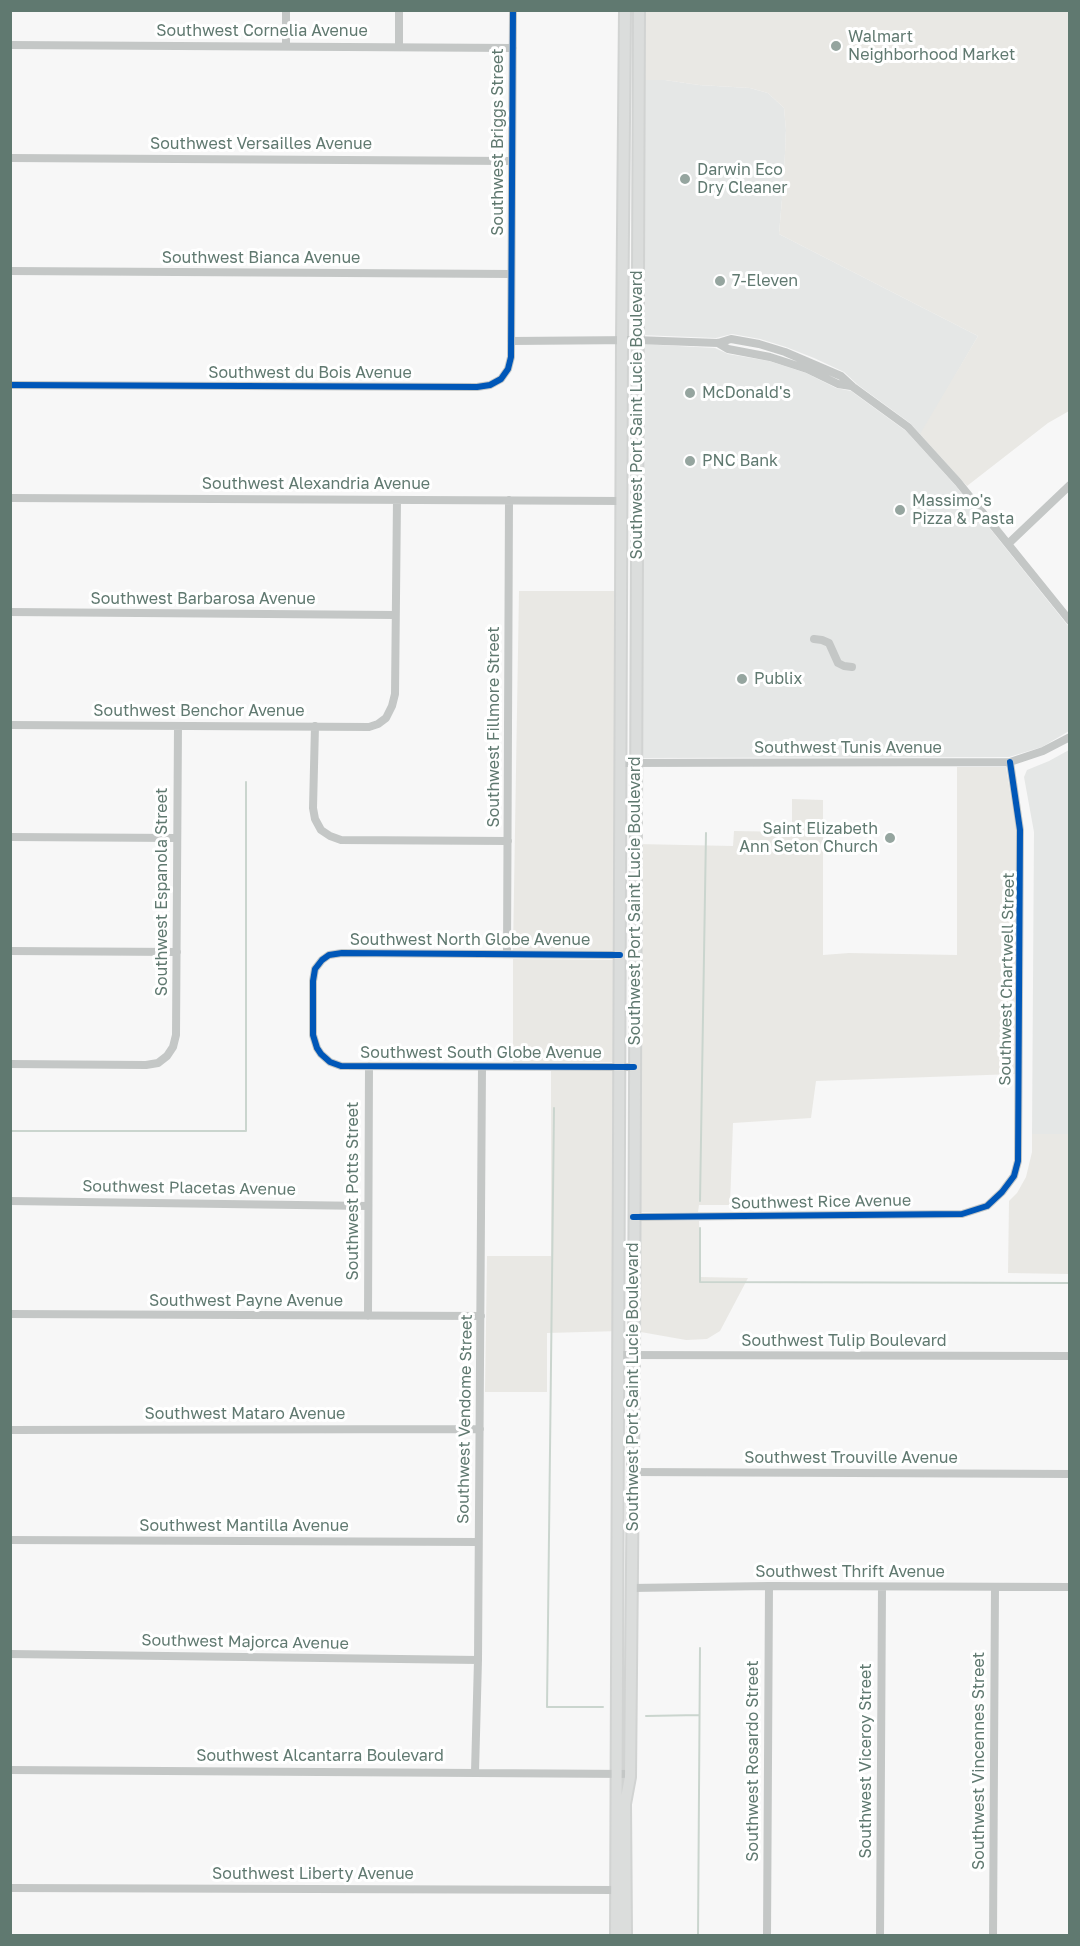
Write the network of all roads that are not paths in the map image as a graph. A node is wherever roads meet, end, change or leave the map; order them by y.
1 (286, 10) edge
2 (399, 10) edge
3 (513, 10) edge
4 (625, 10) edge
5 (639, 10) edge
6 (10, 45) edge
7 (286, 46) junction
8 (399, 46) junction
9 (513, 48) junction
10 (626, 79) junction
11 (639, 107) junction
12 (10, 158) edge
13 (511, 161) junction
14 (10, 271) edge
15 (511, 274) junction
16 (636, 340) junction
17 (511, 341) junction
18 (622, 341) junction
19 (10, 385) edge
20 (1070, 484) edge
21 (10, 498) edge
22 (397, 500) junction
23 (509, 500) junction
24 (622, 501) junction
25 (637, 530) junction
26 (1008, 544) junction
27 (10, 612) edge
28 (395, 615) junction
29 (1070, 621) edge
30 (814, 639) dead end
31 (852, 667) dead end
32 (10, 725) edge
33 (178, 726) junction
34 (315, 726) junction
35 (1070, 737) edge
36 (1010, 762) junction
37 (622, 763) junction
38 (636, 763) junction
39 (10, 837) edge
40 (177, 838) junction
41 (508, 841) junction
42 (10, 951) edge
43 (177, 952) junction
44 (507, 954) junction
45 (620, 955) junction
46 (330, 1062) joint
47 (10, 1064) edge
48 (369, 1066) junction
49 (482, 1067) junction
50 (620, 1067) junction
51 (634, 1067) junction
52 (1002, 1192) joint
53 (10, 1201) edge
54 (368, 1206) junction
55 (633, 1218) junction
56 (10, 1314) edge
57 (368, 1317) junction
58 (482, 1317) junction
59 (619, 1355) junction
60 (634, 1355) junction
61 (1070, 1356) edge
62 (480, 1429) junction
63 (10, 1430) edge
64 (633, 1472) junction
65 (1070, 1474) edge
66 (10, 1540) edge
67 (478, 1542) junction
68 (769, 1586) junction
69 (882, 1587) junction
70 (995, 1587) junction
71 (1070, 1587) edge
72 (631, 1588) junction
73 (10, 1654) edge
74 (478, 1660) junction
75 (10, 1770) edge
76 (475, 1772) junction
77 (616, 1774) junction
78 (630, 1774) junction
79 (10, 1888) edge
80 (616, 1890) junction
81 (616, 1935) edge
82 (626, 1935) edge
83 (767, 1935) edge
84 (880, 1935) edge
85 (993, 1935) edge

1 - 7 street
2 - 8 street
3 - 9 street, Southwest Briggs Street
4 - 10 main road, Southwest Port Saint Lucie Boulevard
5 - 11 main road, Southwest Port Saint Lucie Boulevard
6 - 7 street, Southwest Cornelia Avenue
7 - 8 street, Southwest Cornelia Avenue
8 - 9 street, Southwest Cornelia Avenue
9 - 13 street, Southwest Briggs Street
10 - 11 main road
10 - 18 main road, Southwest Port Saint Lucie Boulevard
11 - 16 main road, Southwest Port Saint Lucie Boulevard
12 - 13 street, Southwest Versailles Avenue
13 - 15 street, Southwest Briggs Street
14 - 15 street, Southwest Bianca Avenue
15 - 17 street, Southwest du Bois Avenue
16 - 18 street
16 - 25 main road, Southwest Port Saint Lucie Boulevard
16 - 26 street
17 - 18 street
17 - 19 street, Southwest du Bois Avenue
18 - 24 main road, Southwest Port Saint Lucie Boulevard
20 - 26 street
21 - 22 street, Southwest Alexandria Avenue
22 - 23 street, Southwest Alexandria Avenue
22 - 28 street
23 - 24 street, Southwest Alexandria Avenue
23 - 41 street, Southwest Fillmore Street
24 - 25 main road
24 - 37 main road, Southwest Port Saint Lucie Boulevard
25 - 38 main road, Southwest Port Saint Lucie Boulevard
26 - 29 street
27 - 28 street, Southwest Barbarosa Avenue
28 - 34 street, Southwest Benchor Avenue
30 - 31 street
32 - 33 street, Southwest Benchor Avenue
33 - 34 street, Southwest Benchor Avenue
33 - 40 street, Southwest Espanola Street
34 - 41 street
35 - 36 street, Southwest Tunis Avenue
36 - 38 street, Southwest Tunis Avenue
36 - 52 street, Southwest Chartwell Street
37 - 38 street, Southwest Tunis Avenue
37 - 45 main road, Southwest Port Saint Lucie Boulevard
38 - 51 main road, Southwest Port Saint Lucie Boulevard
39 - 40 street
40 - 43 street, Southwest Espanola Street
41 - 44 street, Southwest Fillmore Street
42 - 43 street
43 - 47 street, Southwest Espanola Street
44 - 45 street, Southwest North Globe Avenue
44 - 46 street, Southwest North Globe Avenue
45 - 50 main road, Southwest Port Saint Lucie Boulevard
46 - 48 street, Southwest South Globe Avenue
48 - 49 street, Southwest South Globe Avenue
48 - 54 street, Southwest Potts Street
49 - 50 street, Southwest South Globe Avenue
49 - 58 street, Southwest Vendome Street
50 - 51 street, Southwest South Globe Avenue
50 - 59 main road, Southwest Port Saint Lucie Boulevard
51 - 55 main road, Southwest Port Saint Lucie Boulevard
52 - 55 street, Southwest Rice Avenue
53 - 54 street, Southwest Placetas Avenue
54 - 57 street, Southwest Potts Street
55 - 60 main road, Southwest Port Saint Lucie Boulevard
56 - 57 street, Southwest Payne Avenue
57 - 58 street, Southwest Payne Avenue
58 - 62 street, Southwest Vendome Street
59 - 60 street, Southwest Tulip Boulevard
59 - 77 main road, Southwest Port Saint Lucie Boulevard
60 - 61 street, Southwest Tulip Boulevard
60 - 64 main road, Southwest Port Saint Lucie Boulevard
62 - 63 street, Southwest Mataro Avenue
62 - 67 street, Southwest Vendome Street
64 - 65 street, Southwest Trouville Avenue
64 - 72 main road, Southwest Port Saint Lucie Boulevard
66 - 67 street, Southwest Mantilla Avenue
67 - 74 street, Southwest Vendome Street
68 - 69 street, Southwest Thrift Avenue
68 - 72 street, Southwest Thrift Avenue
68 - 83 street, Southwest Rosardo Street
69 - 70 street, Southwest Thrift Avenue
69 - 84 street, Southwest Viceroy Street
70 - 71 street, Southwest Thrift Avenue
70 - 85 street, Southwest Vincennes Street
72 - 78 main road, Southwest Port Saint Lucie Boulevard
73 - 74 street, Southwest Majorca Avenue
74 - 76 street, Southwest Vendome Street
75 - 76 street, Southwest Alcantarra Boulevard
76 - 77 street, Southwest Alcantarra Boulevard
77 - 78 street, Southwest Alcantarra Boulevard
77 - 80 main road, Southwest Port Saint Lucie Boulevard
78 - 82 main road, Southwest Port Saint Lucie Boulevard
79 - 80 street, Southwest Liberty Avenue
80 - 81 main road, Southwest Port Saint Lucie Boulevard

